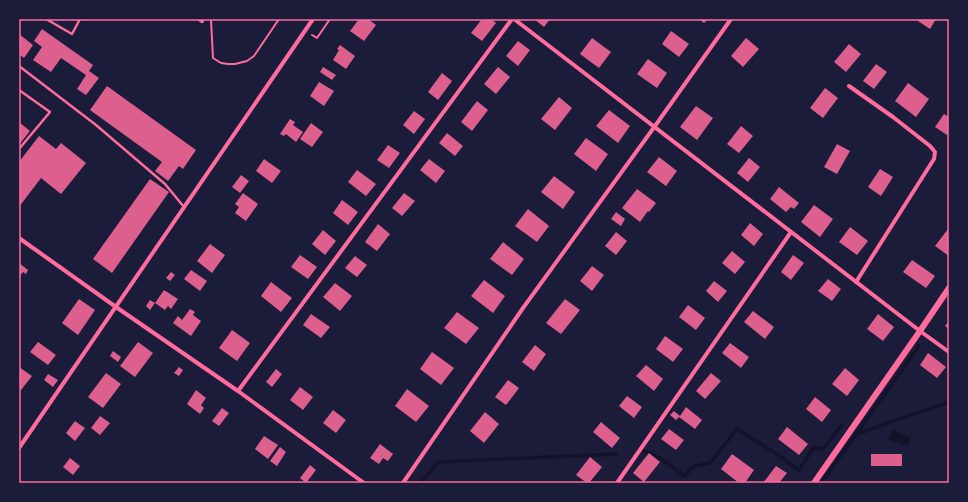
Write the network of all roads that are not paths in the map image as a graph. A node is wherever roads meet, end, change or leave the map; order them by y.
1 (46, 19) edge
2 (80, 19) edge
3 (198, 19) edge
4 (204, 19) edge
5 (313, 19) edge
6 (513, 19) edge
7 (731, 19) edge
8 (19, 66) edge
9 (849, 86) dead end
10 (19, 90) edge
11 (655, 126) junction
12 (19, 149) edge
13 (184, 207) junction
14 (791, 232) junction
15 (19, 238) edge
16 (856, 282) junction
17 (949, 288) edge
18 (116, 307) junction
19 (920, 331) junction
20 (949, 352) edge
21 (238, 391) junction
22 (19, 448) edge
23 (364, 483) edge
24 (403, 483) edge
25 (617, 483) edge
26 (814, 483) edge

1 - 2 lane
3 - 4 lane
5 - 13 street
6 - 11 street
6 - 21 street
7 - 11 street
8 - 13 lane
9 - 16 street
10 - 12 lane
11 - 14 street
11 - 24 street
13 - 18 street
14 - 16 street
14 - 25 street
15 - 18 street
16 - 19 street
17 - 19 street
18 - 21 street
18 - 22 street
19 - 20 street
19 - 26 street
21 - 23 street

